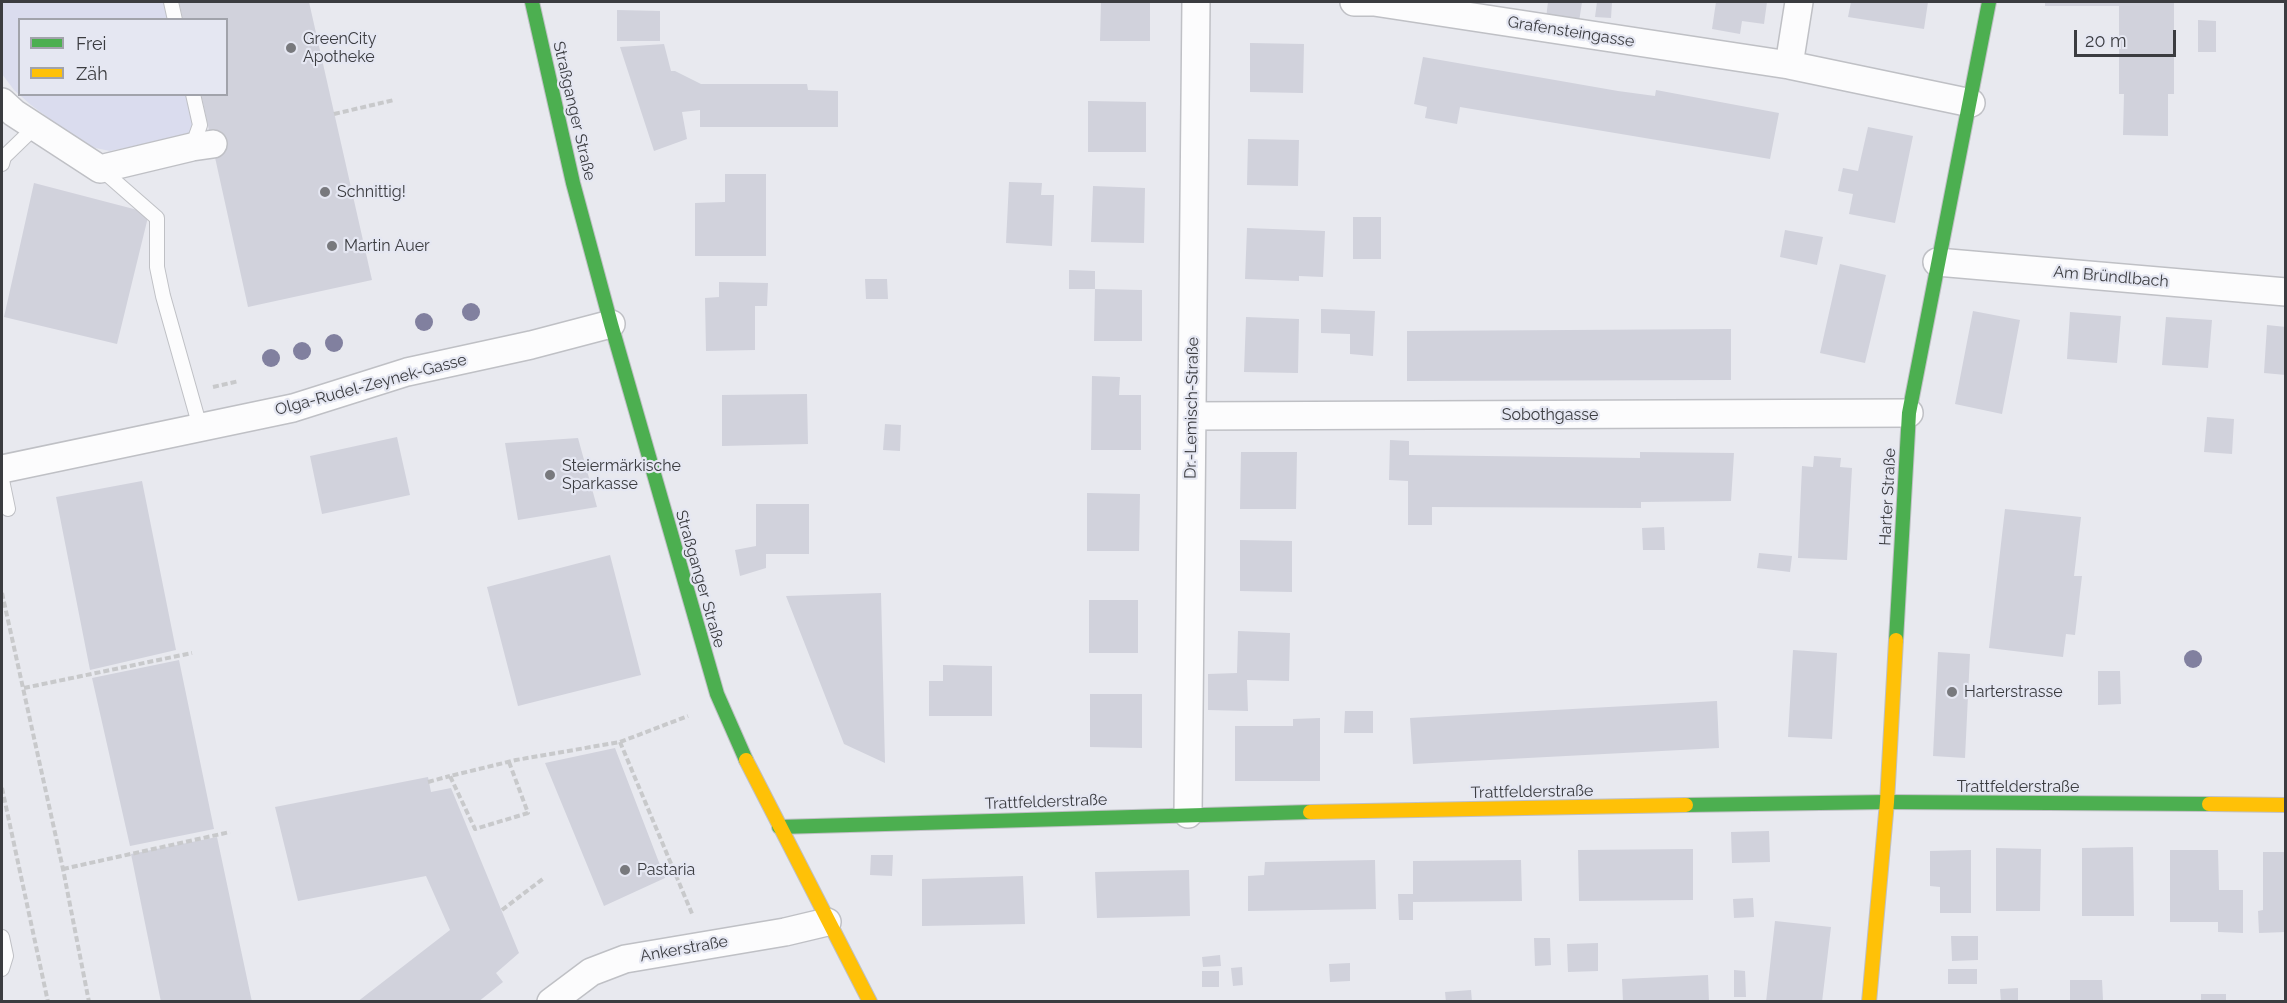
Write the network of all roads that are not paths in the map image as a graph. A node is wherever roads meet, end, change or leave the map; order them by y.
1 (171, 2) edge
2 (532, 2) edge
3 (1196, 2) edge
4 (1354, 2) edge
5 (1799, 2) edge
6 (1989, 2) edge
7 (175, 18) edge
8 (1789, 65) junction
9 (193, 96) edge
10 (2, 102) edge
11 (1971, 103) junction
12 (35, 127) junction
13 (202, 145) joint
14 (2, 164) edge
15 (100, 169) junction
16 (1937, 262) junction
17 (2286, 292) edge
18 (611, 324) junction
19 (1909, 413) junction
20 (1192, 416) junction
21 (200, 427) junction
22 (2, 469) edge
23 (2, 480) edge
24 (8, 509) dead end
25 (1887, 802) junction
26 (2286, 805) edge
27 (1188, 814) junction
28 (779, 827) junction
29 (827, 922) junction
30 (2, 937) edge
31 (2, 969) edge
32 (550, 1002) edge
33 (870, 1002) edge
34 (1869, 1002) edge

1 - 7 lane
2 - 18 street, Straßganger Straße
3 - 20 street, Dr.-Lemisch-Straße
4 - 8 street, Grafensteingasse
5 - 8 street
6 - 11 street, Harter Straße
8 - 11 street, Grafensteingasse
9 - 13 lane
10 - 12 street
11 - 16 street, Harter Straße
12 - 14 lane
12 - 15 street
13 - 15 street
15 - 21 lane
16 - 17 street, Am Bründlbach
16 - 19 street, Harter Straße
18 - 21 street, Olga-Rudel-Zeynek-Gasse
18 - 28 street, Straßganger Straße
19 - 20 street, Sobothgasse
19 - 25 street, Harter Straße
20 - 27 street, Dr.-Lemisch-Straße
21 - 22 street, Olga-Rudel-Zeynek-Gasse
23 - 24 lane
25 - 26 street, Trattfelderstraße
25 - 27 street, Trattfelderstraße
25 - 34 street, Harter Straße
27 - 28 street, Trattfelderstraße
28 - 29 street, Straßganger Straße
29 - 32 street, Ankerstraße
29 - 33 street, Straßganger Straße
30 - 31 lane

